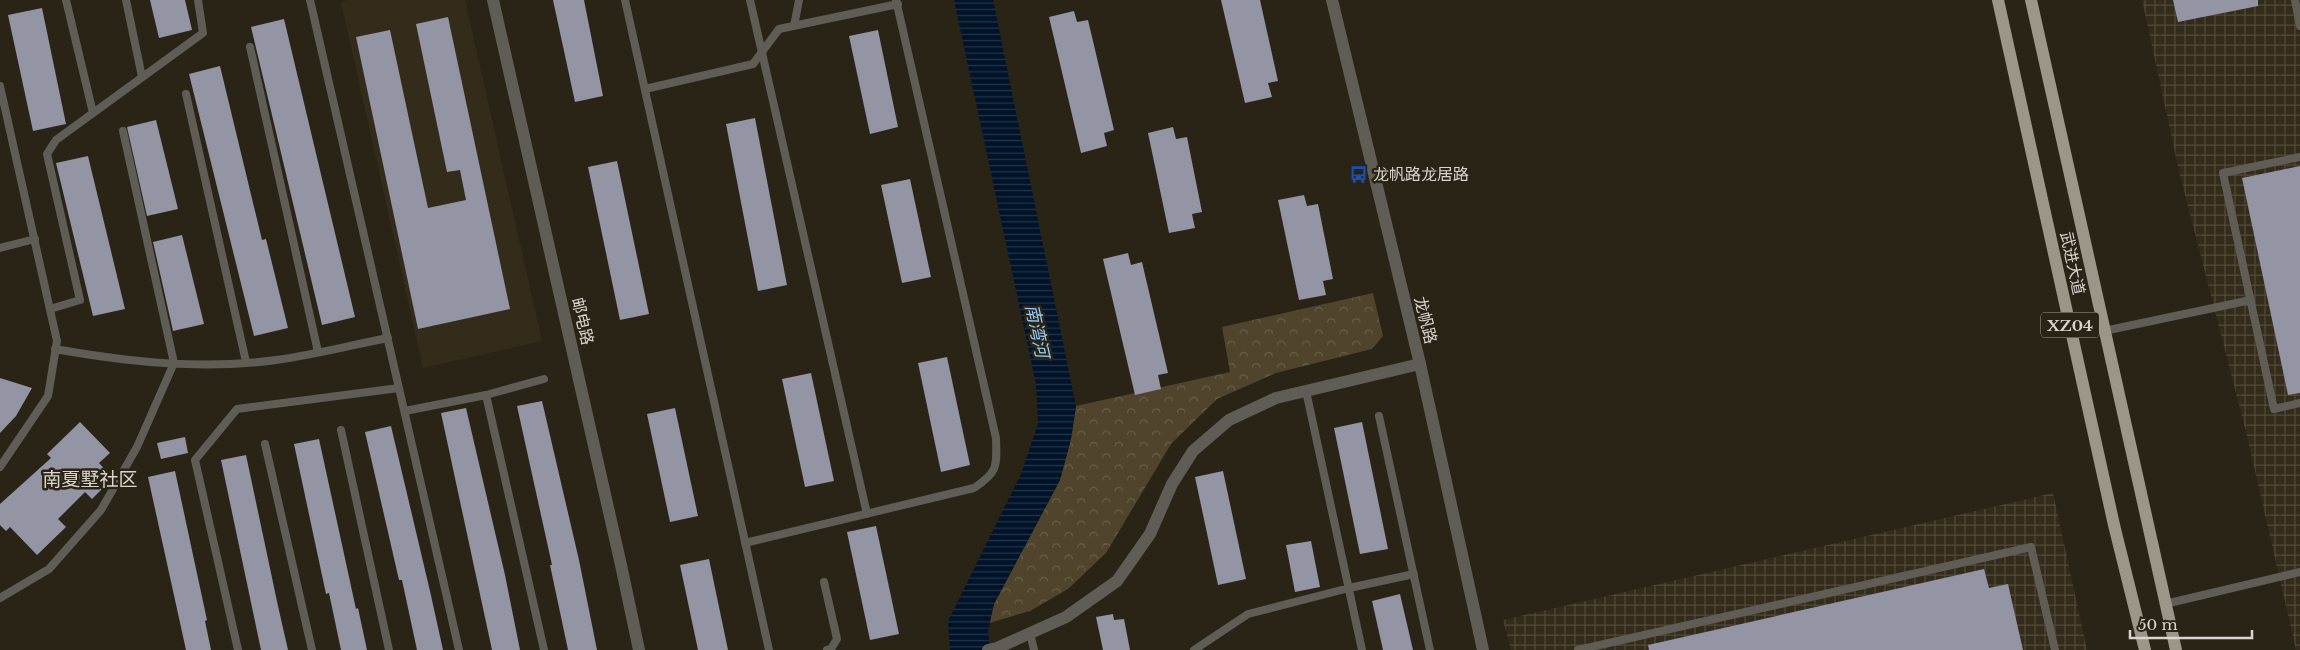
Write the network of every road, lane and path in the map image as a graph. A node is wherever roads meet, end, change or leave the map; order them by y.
1 (66, 0) edge
2 (126, 0) edge
3 (198, 0) edge
4 (310, 0) edge
5 (493, 0) edge
6 (625, 0) edge
7 (750, 0) edge
8 (799, 0) edge
9 (1332, 0) edge
10 (1998, 0) edge
11 (2031, 0) edge
12 (2295, 0) edge
13 (897, 2) edge
14 (794, 26) junction
15 (2300, 26) edge
16 (250, 47) dead end
17 (761, 52) junction
18 (142, 77) junction
19 (0, 86) edge
20 (645, 89) junction
21 (186, 94) dead end
22 (92, 113) junction
23 (123, 131) dead end
24 (2300, 157) edge
25 (35, 239) junction
26 (0, 248) edge
27 (2251, 300) junction
28 (50, 309) junction
29 (2104, 331) junction
30 (388, 338) junction
31 (55, 349) junction
32 (318, 352) junction
33 (246, 362) junction
34 (174, 363) junction
35 (1420, 364) junction
36 (544, 379) dead end
37 (399, 388) junction
38 (1306, 391) junction
39 (486, 395) junction
40 (2300, 403) edge
41 (405, 411) junction
42 (1379, 416) dead end
43 (341, 430) dead end
44 (265, 444) dead end
45 (0, 467) edge
46 (867, 514) junction
47 (745, 543) junction
48 (2300, 572) edge
49 (1414, 574) junction
50 (824, 582) dead end
51 (1349, 588) junction
52 (0, 598) edge
53 (2165, 604) junction
54 (1030, 632) junction
55 (992, 649) edge
56 (238, 650) edge
57 (312, 650) edge
58 (389, 650) edge
59 (459, 650) edge
60 (544, 650) edge
61 (638, 650) edge
62 (769, 650) edge
63 (827, 650) edge
64 (1034, 650) edge
65 (1194, 650) edge
66 (1362, 650) edge
67 (1430, 650) edge
68 (1483, 650) edge
69 (1578, 650) edge
70 (2055, 650) edge
71 (2145, 650) edge
72 (2176, 650) edge

1 - 22 lane
2 - 18 lane
3 - 18 lane
4 - 30 lane
5 - 61 street, 邮电路
6 - 20 lane
7 - 17 lane
8 - 14 lane
9 - 35 street, 龙帆路
10 - 71 main road, 武进大道 / XZ04
11 - 29 main road, 武进大道 / XZ04
12 - 15 lane
13 - 14 lane
13 - 46 lane
14 - 17 lane
16 - 32 lane
17 - 20 lane
17 - 46 lane
18 - 22 lane
19 - 25 lane
20 - 47 lane
21 - 33 lane
22 - 28 lane
23 - 34 lane
24 - 27 lane
25 - 26 lane
25 - 28 lane
27 - 29 lane
27 - 40 lane
28 - 31 lane
29 - 53 main road, 武进大道 / XZ04
30 - 32 lane
30 - 37 lane
31 - 34 lane
31 - 45 lane
32 - 33 lane
33 - 34 lane
34 - 52 lane
35 - 38 street
35 - 68 street, 龙帆路
36 - 39 lane
37 - 41 lane
37 - 56 lane
38 - 51 lane
38 - 54 street
39 - 41 lane
39 - 60 lane
41 - 59 lane
42 - 49 lane
43 - 58 lane
44 - 57 lane
46 - 47 lane
47 - 62 lane
48 - 53 lane
49 - 51 lane
49 - 67 lane
50 - 63 lane
51 - 65 lane
51 - 66 lane
53 - 72 main road, 武进大道 / XZ04
54 - 55 street
54 - 64 lane
69 - 70 lane

